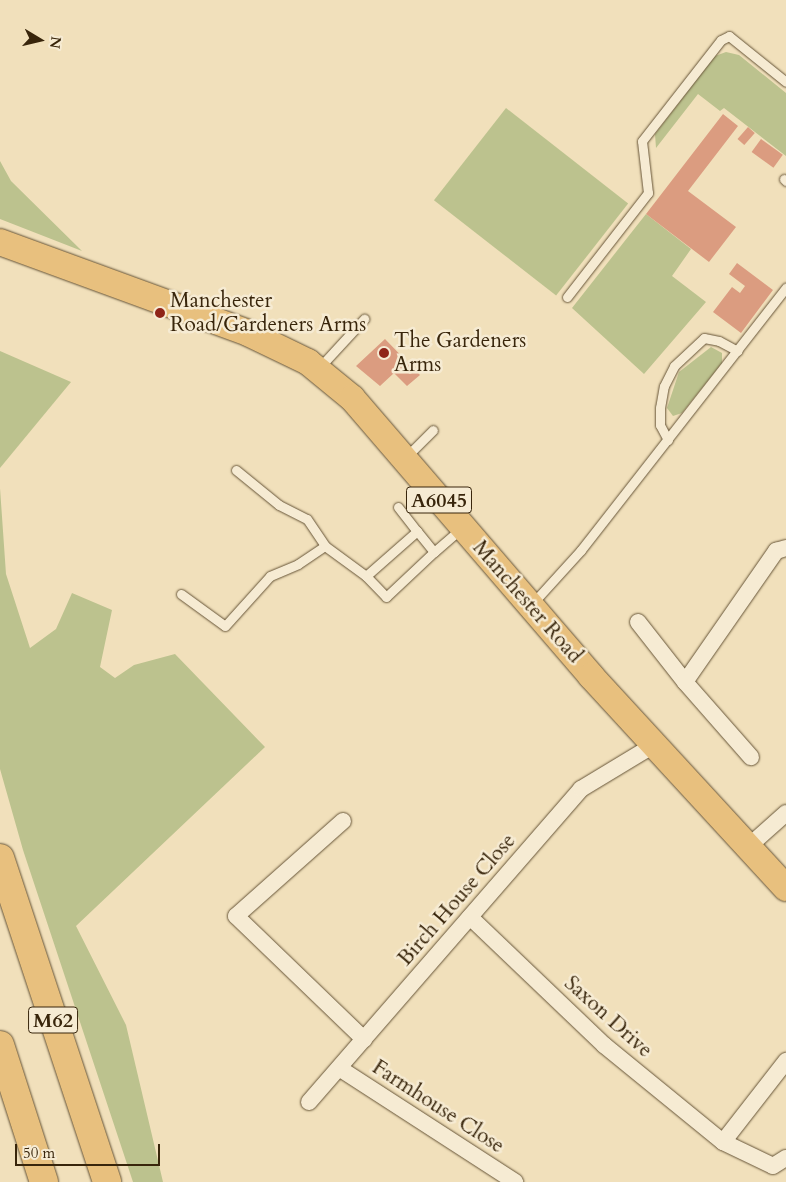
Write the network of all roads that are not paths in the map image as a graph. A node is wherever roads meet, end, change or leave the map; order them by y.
1 (786, 82) edge
2 (0, 242) edge
3 (786, 288) edge
4 (567, 297) dead end
5 (364, 319) dead end
6 (738, 351) junction
7 (317, 370) junction
8 (433, 430) dead end
9 (668, 440) junction
10 (404, 459) junction
11 (236, 470) dead end
12 (398, 507) dead end
13 (462, 527) junction
14 (417, 531) junction
15 (324, 546) junction
16 (786, 548) edge
17 (434, 552) junction
18 (366, 576) junction
19 (181, 594) dead end
20 (530, 605) junction
21 (638, 622) dead end
22 (685, 682) junction
23 (654, 745) junction
24 (751, 757) dead end
25 (786, 813) edge
26 (343, 822) dead end
27 (748, 847) junction
28 (0, 858) edge
29 (786, 888) edge
30 (470, 917) junction
31 (364, 1039) junction
32 (0, 1045) edge
33 (786, 1061) edge
34 (339, 1068) junction
35 (309, 1102) dead end
36 (723, 1142) junction
37 (786, 1158) edge
38 (44, 1182) edge
39 (107, 1182) edge
40 (515, 1182) edge

1 - 4 lane
2 - 7 main road, Manchester Road / A6045
3 - 6 lane
5 - 7 lane
6 - 9 lane
6 - 9 lane
7 - 10 main road, Manchester Road / A6045
8 - 10 lane
9 - 20 lane
10 - 13 main road, Manchester Road / A6045
11 - 15 lane
12 - 14 lane
13 - 17 lane
13 - 20 main road, Manchester Road / A6045
14 - 17 lane
14 - 18 lane
15 - 18 lane
15 - 19 lane
16 - 22 street
17 - 18 lane
20 - 23 main road, Manchester Road / A6045
21 - 22 street
22 - 24 street
23 - 27 main road, Manchester Road / A6045
23 - 30 street, Birch House Close
25 - 27 street
26 - 31 street
27 - 29 main road, Manchester Road / A6045
28 - 39 highway, M62
30 - 31 street, Birch House Close
30 - 36 street, Saxon Drive
31 - 34 street, Birch House Close
32 - 38 highway, M62
33 - 36 street
34 - 35 street, Birch House Close
34 - 40 street, Farmhouse Close
36 - 37 street, Saxon Drive

